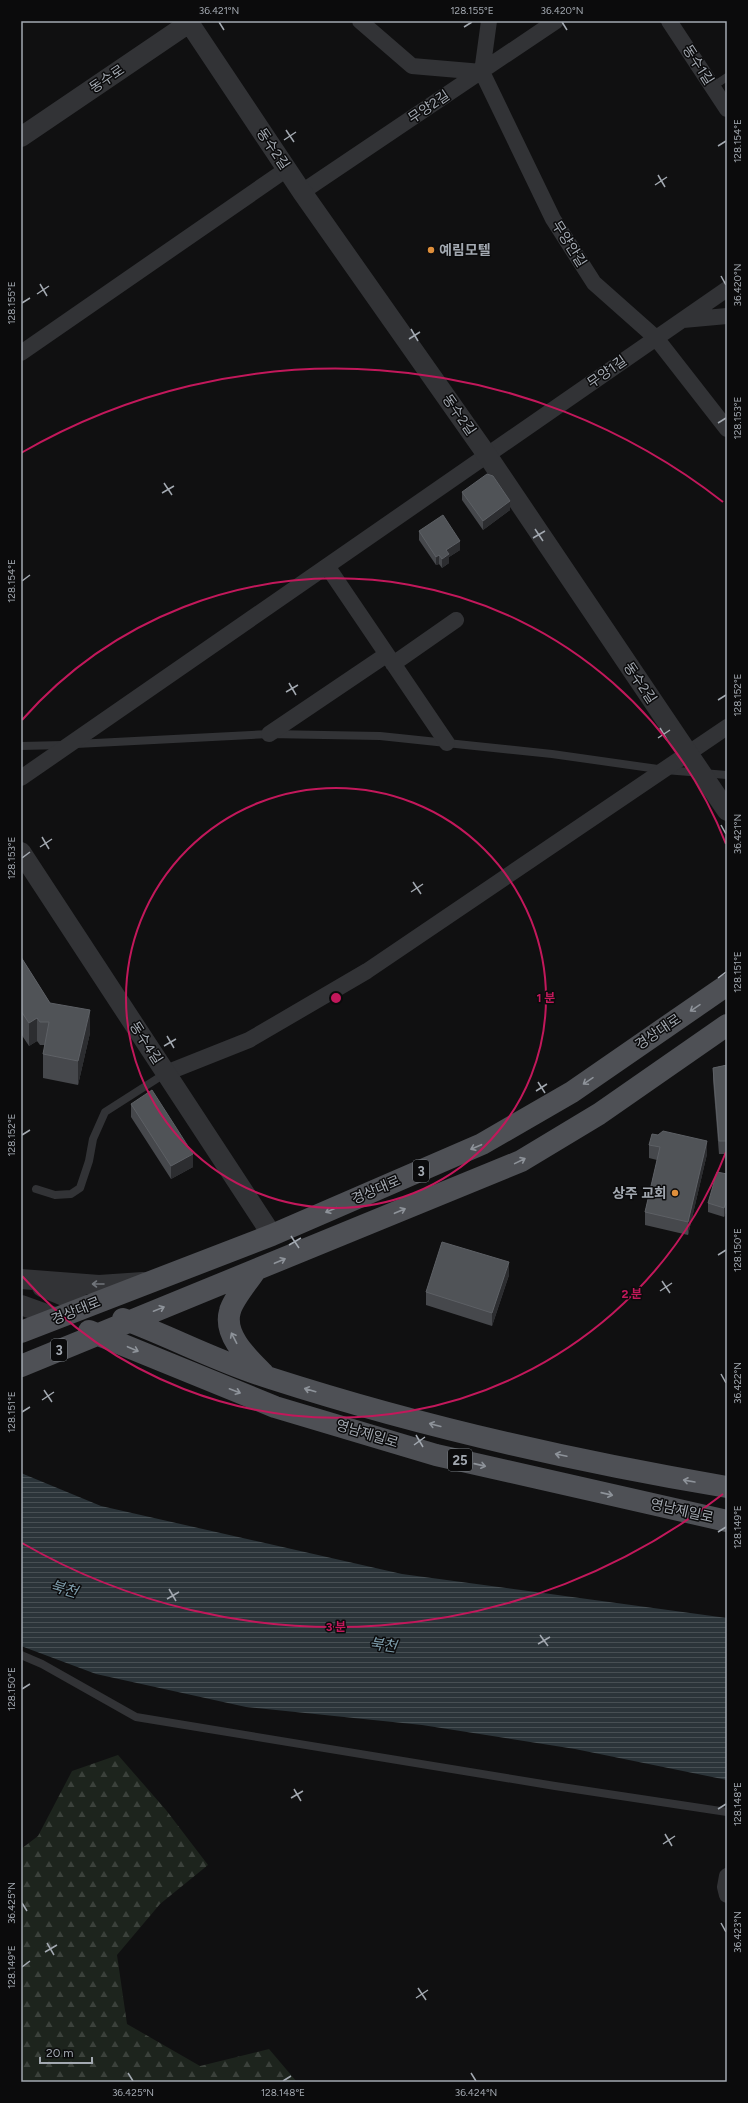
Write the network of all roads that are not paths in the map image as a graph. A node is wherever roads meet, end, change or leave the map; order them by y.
1 (360, 21) edge
2 (489, 21) edge
3 (556, 21) edge
4 (669, 21) edge
5 (190, 22) edge
6 (482, 72) junction
7 (727, 77) edge
8 (712, 87) junction
9 (727, 110) edge
10 (21, 137) edge
11 (287, 169) junction
12 (302, 192) junction
13 (727, 289) edge
14 (727, 316) edge
15 (682, 320) junction
16 (656, 338) junction
17 (21, 353) edge
18 (727, 428) edge
19 (487, 455) junction
20 (327, 566) junction
21 (456, 620) dead end
22 (389, 660) junction
23 (727, 727) edge
24 (269, 734) junction
25 (447, 743) junction
26 (70, 744) junction
27 (21, 746) edge
28 (688, 754) junction
29 (665, 770) junction
30 (701, 773) junction
31 (727, 775) edge
32 (21, 778) edge
33 (727, 811) edge
34 (21, 852) edge
35 (727, 986) edge
36 (727, 1025) edge
37 (166, 1073) junction
38 (36, 1189) dead end
39 (272, 1235) junction
40 (255, 1272) junction
41 (21, 1279) edge
42 (151, 1281) junction
43 (21, 1305) edge
44 (88, 1306) junction
45 (57, 1318) junction
46 (130, 1321) junction
47 (21, 1332) edge
48 (97, 1334) junction
49 (21, 1366) edge
50 (268, 1378) junction
51 (727, 1487) edge
52 (727, 1521) edge
53 (21, 1655) edge
54 (727, 1812) edge
55 (727, 1876) edge
56 (727, 1895) edge

1 - 6 street
2 - 6 street
3 - 6 street, 무양2길
4 - 8 street, 동수1길
5 - 10 street, 동수로
5 - 11 street, 동수2길
6 - 12 street, 무양2길
6 - 16 street, 무양안길
7 - 8 lane
8 - 9 street, 동수1길
11 - 12 street, 동수2길
11 - 17 street
12 - 19 street, 동수2길
13 - 15 street, 무양1길
14 - 15 street
15 - 16 street, 무양1길
16 - 18 street, 무양안길
16 - 19 street, 무양1길
19 - 20 street, 무양1길
19 - 28 street, 동수2길
20 - 22 street
20 - 26 street, 무양1길
21 - 22 street
22 - 24 street
22 - 25 street
23 - 28 street
24 - 25 lane
24 - 26 lane
25 - 29 lane
26 - 27 lane
26 - 32 street, 무양1길
28 - 29 street
28 - 30 street, 동수2길
29 - 30 lane
29 - 37 street
30 - 31 lane
30 - 33 street, 동수2길
34 - 37 street, 동수4길
35 -> 39 main road, 경상대로 / 3
40 -> 36 main road, 경상대로 / 3
37 - 38 lane
37 - 39 street, 동수4길
39 - 42 main road, 경상대로 / 3
46 -> 40 main road, 경상대로 / 3
50 -> 40 main road
42 -> 41 street
41 - 44 street, 영남제일로
42 - 44 main road, 경상대로 / 3
43 - 45 street, 영남제일로
44 - 45 main road, 경상대로 / 3
44 - 46 main road, 영남제일로
45 - 47 main road, 경상대로 / 3
45 - 48 main road, 영남제일로
46 - 48 main road, 경상대로 / 3
46 - 50 main road, 영남제일로
48 - 49 main road, 경상대로 / 3
48 -> 52 main road, 영남제일로 / 25
51 -> 50 main road, 영남제일로
53 - 54 lane
55 - 56 street

